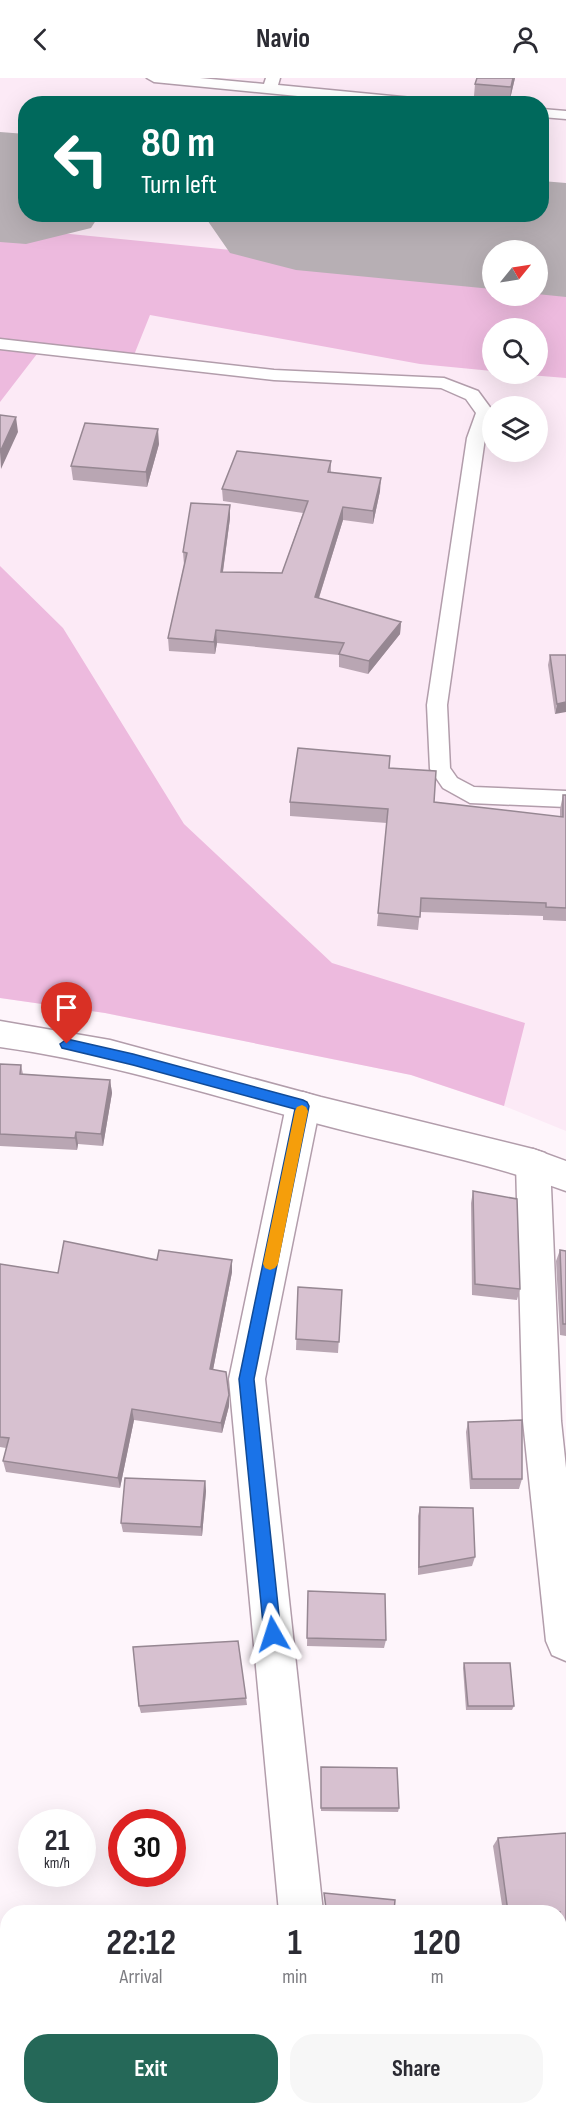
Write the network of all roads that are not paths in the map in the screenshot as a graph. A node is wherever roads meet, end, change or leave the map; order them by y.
1 (154, 78) edge
2 (271, 83) edge
3 (371, 96) edge
4 (549, 114) edge
5 (566, 115) edge
6 (0, 344) edge
7 (566, 799) edge
8 (0, 1034) edge
9 (303, 1106) junction
10 (550, 1169) edge
11 (566, 1641) edge
12 (300, 1905) edge

1 - 2 lane
2 - 3 lane
4 - 5 lane
6 - 7 lane
8 - 9 street
9 - 10 street
9 - 12 street
10 - 11 street

